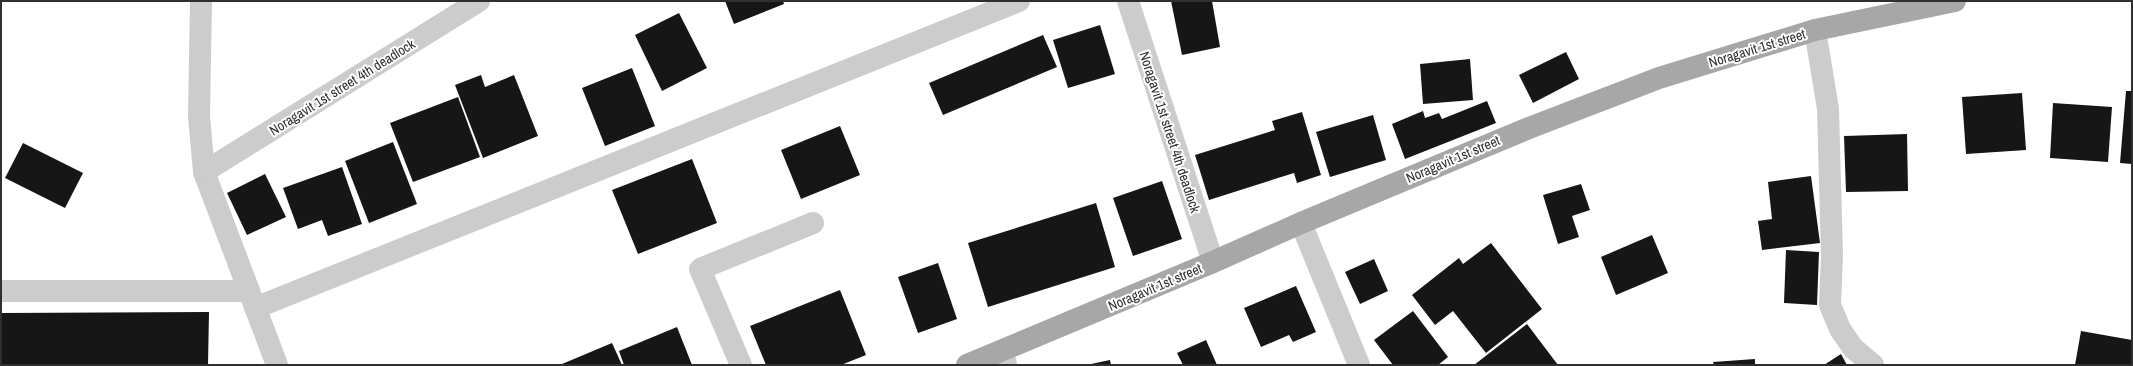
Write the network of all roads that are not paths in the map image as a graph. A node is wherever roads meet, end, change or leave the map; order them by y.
1 (201, 1) edge
2 (479, 1) edge
3 (1019, 1) edge
4 (1128, 1) edge
5 (1955, 1) edge
6 (1815, 30) junction
7 (204, 172) junction
8 (813, 223) dead end
9 (1301, 223) junction
10 (1213, 262) junction
11 (1, 290) edge
12 (252, 300) junction
13 (1004, 358) edge
14 (277, 365) edge
15 (740, 365) edge
16 (967, 365) edge
17 (1359, 365) edge
18 (1873, 365) edge

1 - 7 street
2 - 7 street, Noragavit 1st street 4th deadlock
3 - 12 street
4 - 10 street, Noragavit 1st street 4th deadlock
5 - 6 main road, Noragavit 1st street
6 - 9 main road, Noragavit 1st street
6 - 18 street
7 - 12 street
8 - 15 street
9 - 10 main road, Noragavit 1st street
9 - 17 street
10 - 13 main road, Noragavit 1st street
11 - 12 street
12 - 14 street
13 - 16 main road, Noragavit 1st street

